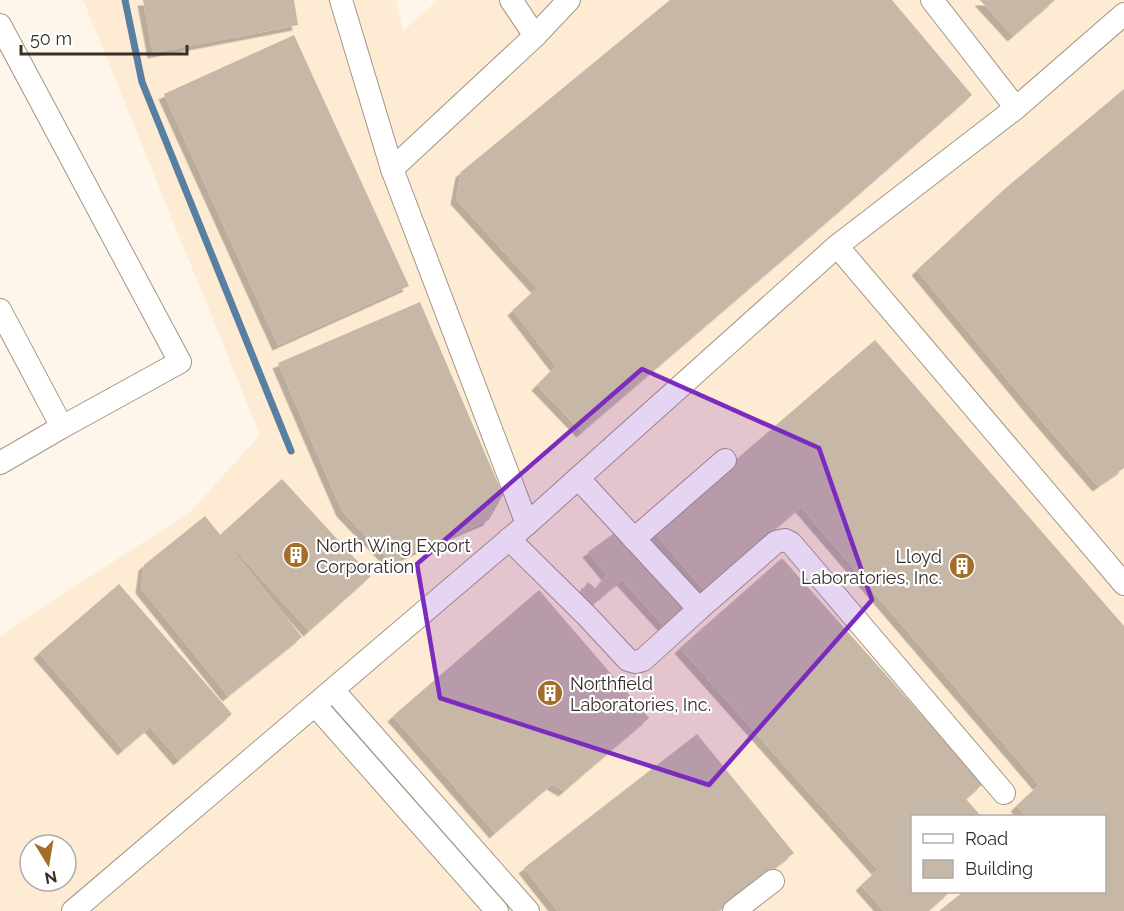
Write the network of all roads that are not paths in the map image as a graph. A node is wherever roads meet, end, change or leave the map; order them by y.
1 (341, 0) edge
2 (510, 0) edge
3 (569, 0) edge
4 (932, 0) edge
5 (1124, 14) edge
6 (0, 25) edge
7 (535, 36) junction
8 (1016, 108) junction
9 (392, 169) junction
10 (837, 246) junction
11 (0, 310) edge
12 (62, 427) junction
13 (725, 460) dead end
14 (0, 463) edge
15 (578, 478) junction
16 (527, 524) junction
17 (509, 539) junction
18 (634, 539) junction
19 (1124, 584) edge
20 (699, 609) junction
21 (333, 690) junction
22 (315, 705) junction
23 (1004, 793) dead end
24 (773, 881) dead end
25 (73, 911) edge
26 (497, 911) edge
27 (528, 911) edge
28 (734, 911) edge

1 - 9 street
2 - 7 street
3 - 7 street
4 - 8 street
5 - 8 street
6 - 12 street
7 - 9 street
8 - 10 street
9 - 16 street
10 - 15 street
10 - 19 street
11 - 12 street
12 - 14 street
13 - 18 street
15 - 16 street
15 - 18 street
16 - 17 street
17 - 20 street
17 - 21 street
18 - 20 street
20 - 23 street
21 - 22 street
21 - 27 street
22 - 25 street
22 - 26 street
24 - 28 street

